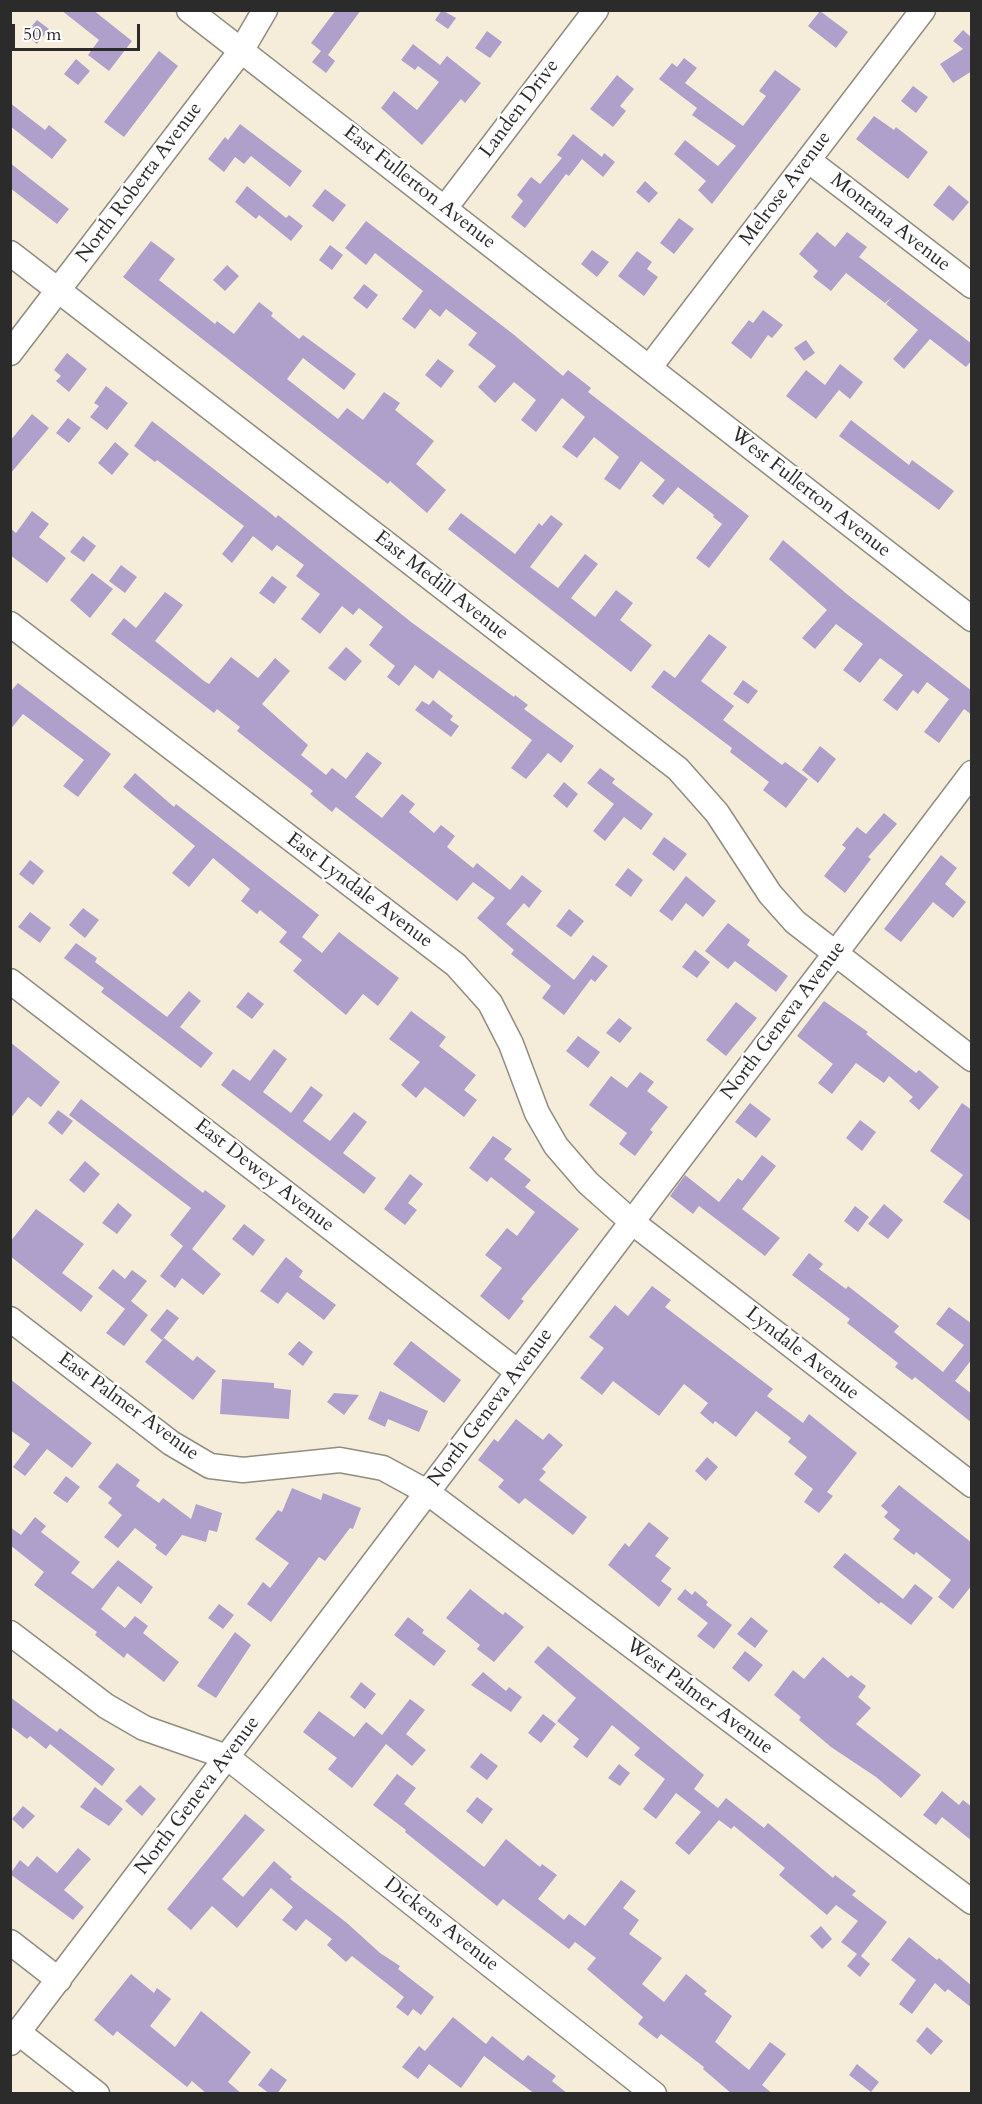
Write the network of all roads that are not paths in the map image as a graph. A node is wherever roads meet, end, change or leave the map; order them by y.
1 (189, 10) edge
2 (265, 10) edge
3 (596, 10) edge
4 (923, 10) edge
5 (242, 51) junction
6 (808, 160) junction
7 (445, 208) junction
8 (10, 253) edge
9 (972, 286) edge
10 (59, 290) junction
11 (10, 353) edge
12 (649, 368) junction
13 (972, 619) edge
14 (10, 624) edge
15 (972, 773) edge
16 (835, 954) junction
17 (10, 981) edge
18 (972, 1059) edge
19 (632, 1222) junction
20 (10, 1319) edge
21 (518, 1372) junction
22 (972, 1485) edge
23 (428, 1492) junction
24 (10, 1633) edge
25 (227, 1757) junction
26 (972, 1902) edge
27 (10, 1942) edge
28 (59, 1980) junction
29 (14, 2038) edge
30 (96, 2094) edge
31 (654, 2094) edge

1 - 5 street, East Fullerton Avenue
2 - 5 street, North Roberta Avenue
3 - 7 street, Landen Drive
4 - 6 street, Melrose Avenue
5 - 7 street, East Fullerton Avenue
5 - 10 street, North Roberta Avenue
6 - 9 street, Montana Avenue
6 - 12 street, Melrose Avenue
7 - 12 street, East Fullerton Avenue
8 - 10 street, East Medill Avenue
10 - 11 street, North Roberta Avenue
10 - 16 street, East Medill Avenue
12 - 13 street, West Fullerton Avenue
14 - 19 street, East Lyndale Avenue
15 - 16 street, North Geneva Avenue
16 - 18 street, East Medill Avenue
16 - 19 street, North Geneva Avenue
17 - 21 street, East Dewey Avenue
19 - 21 street, North Geneva Avenue
19 - 22 street, Lyndale Avenue
20 - 23 street, East Palmer Avenue
21 - 23 street, North Geneva Avenue
23 - 25 street, North Geneva Avenue
23 - 26 street, West Palmer Avenue
24 - 25 street, Dickens Avenue
25 - 28 street, North Geneva Avenue
25 - 31 street, Dickens Avenue
27 - 28 street
28 - 29 street, North Geneva Avenue
29 - 30 street

